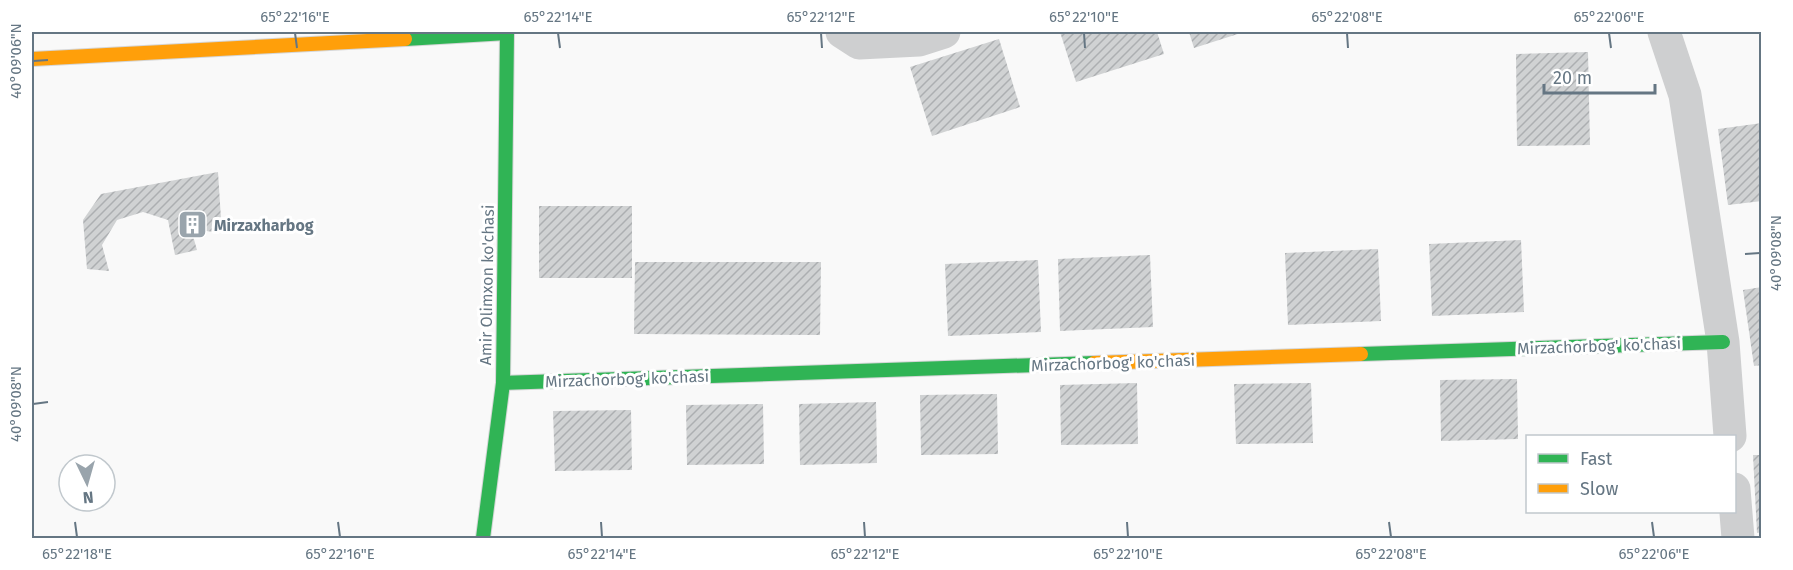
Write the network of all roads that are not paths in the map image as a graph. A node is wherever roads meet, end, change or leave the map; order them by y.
1 (507, 32) edge
2 (842, 32) edge
3 (944, 32) edge
4 (1664, 32) edge
5 (32, 59) edge
6 (1723, 342) junction
7 (503, 383) junction
8 (1731, 435) edge
9 (1736, 513) edge
10 (483, 538) edge
11 (1738, 538) edge

1 - 5 street
1 - 7 street, Amir Olimxon ko'chasi
2 - 3 street
4 - 6 street
6 - 7 street, Mirzachorbog' ko'chasi
6 - 8 street
7 - 10 street, Amir Olimxon ko'chasi
9 - 11 street

